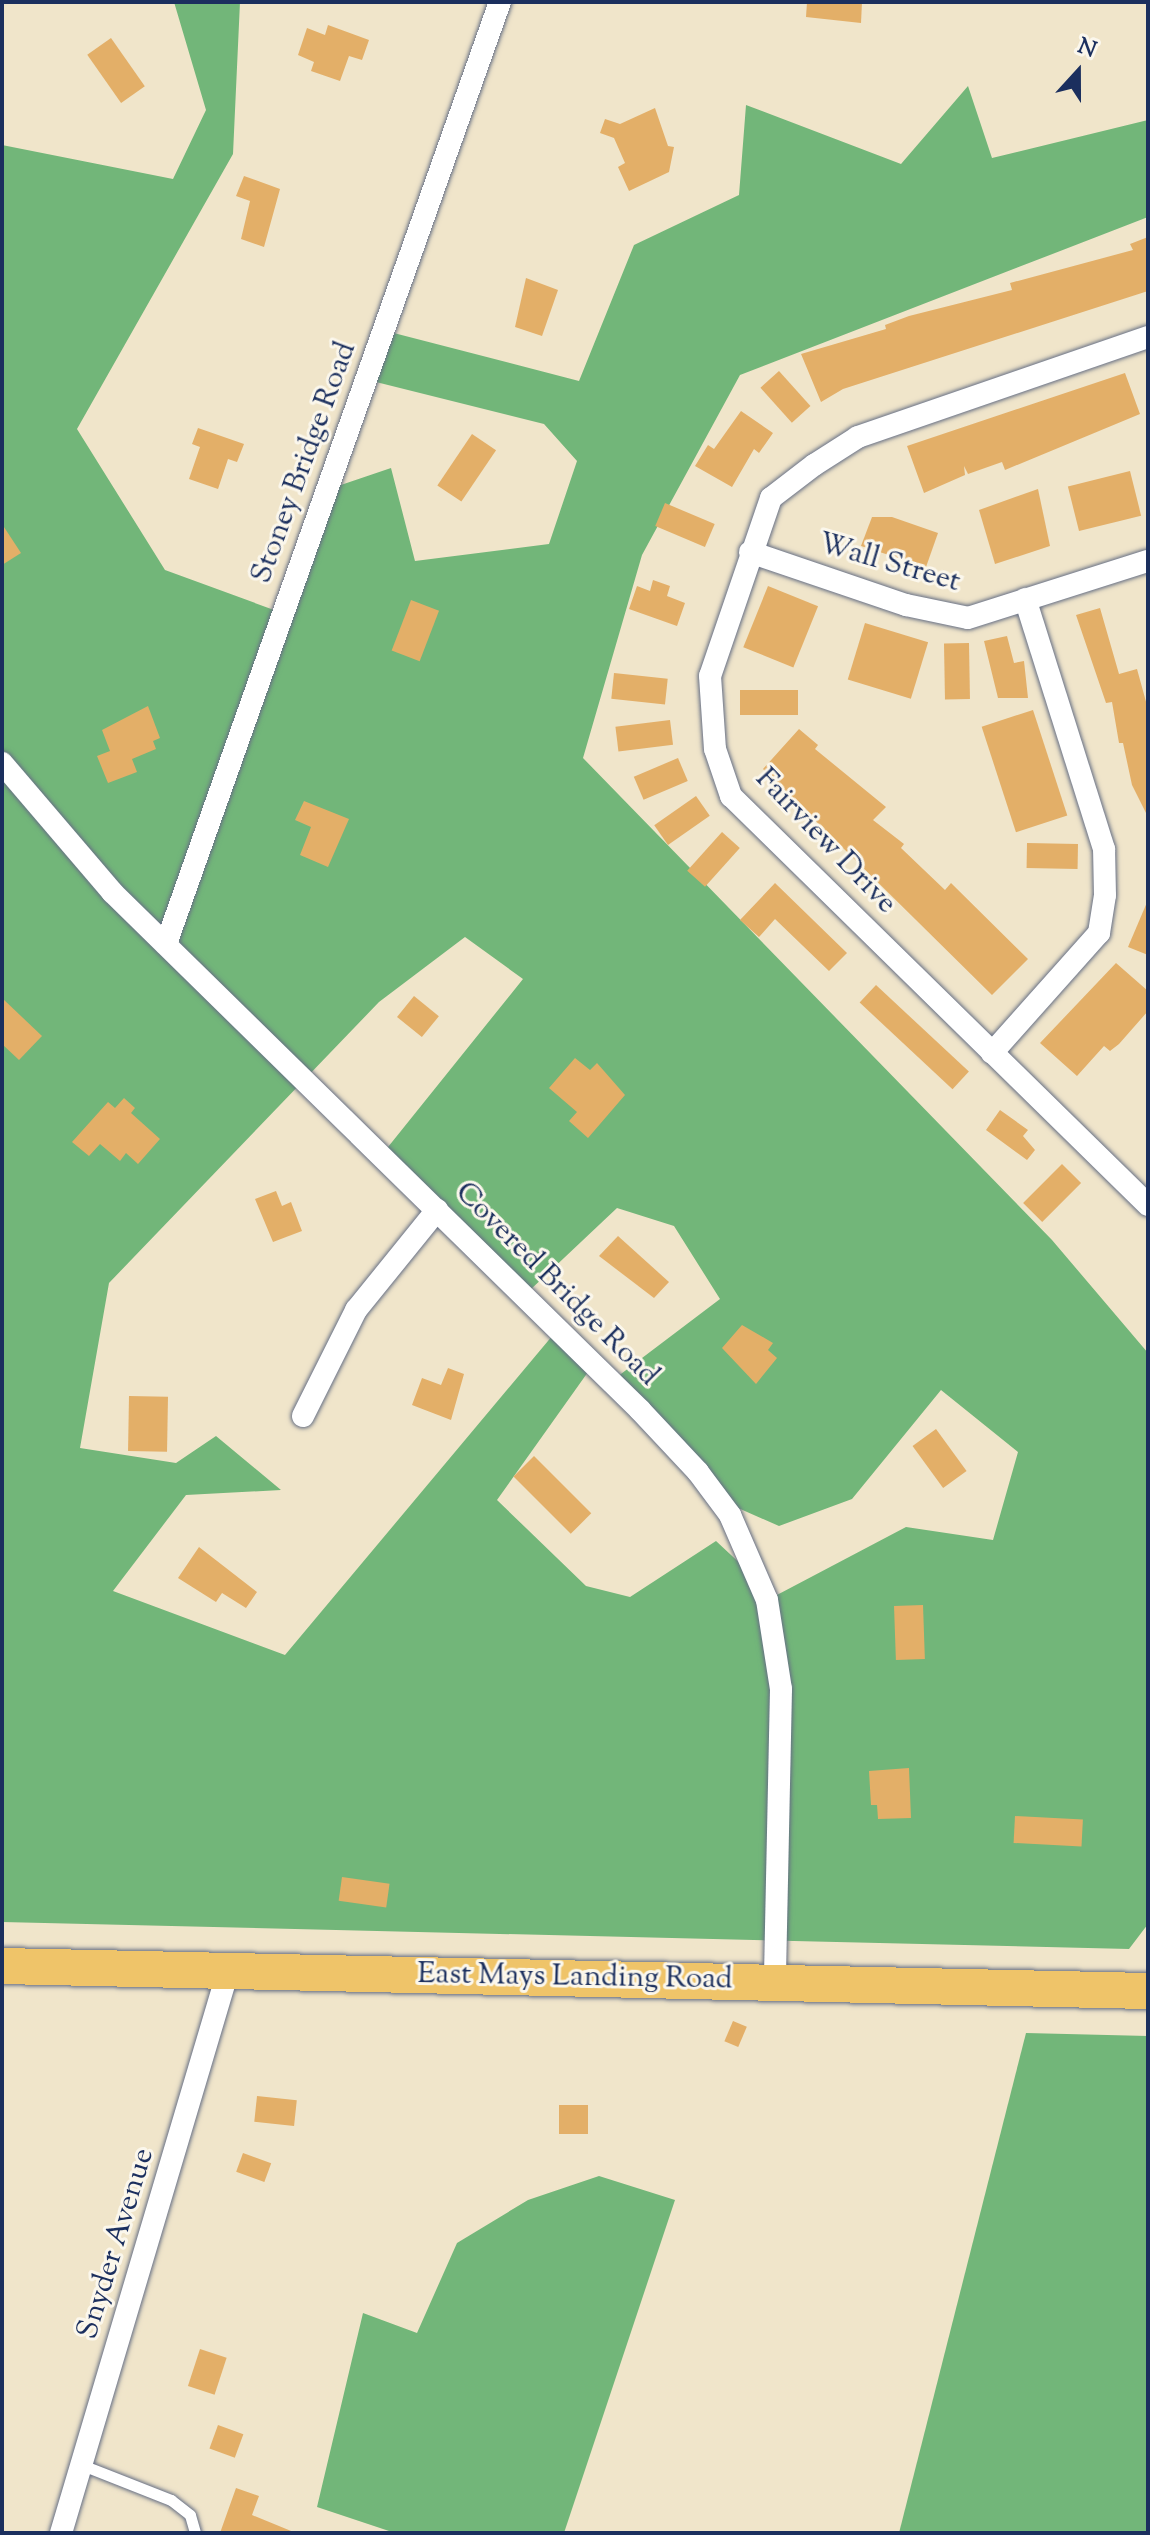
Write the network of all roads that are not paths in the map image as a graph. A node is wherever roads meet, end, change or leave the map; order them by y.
1 (500, 2) edge
2 (1148, 337) edge
3 (750, 552) junction
4 (1148, 561) edge
5 (1025, 599) junction
6 (2, 763) edge
7 (166, 944) junction
8 (992, 1053) junction
9 (1147, 1201) edge
10 (437, 1210) junction
11 (303, 1416) dead end
12 (2, 1966) edge
13 (228, 1971) junction
14 (775, 1982) junction
15 (1148, 1991) edge
16 (82, 2465) junction
17 (61, 2533) edge
18 (195, 2533) edge

1 - 7 street, Stoney Bridge Road
2 - 3 street, Fairview Drive
3 - 5 street, Wall Street
3 - 8 street, Fairview Drive
4 - 5 street, Wall Street
5 - 8 street
6 - 7 street, Covered Bridge Road
7 - 10 street, Covered Bridge Road
8 - 9 street, Fairview Drive
10 - 11 street
10 - 14 street, Covered Bridge Road
12 - 13 main road, East Mays Landing Road
13 - 14 main road, East Mays Landing Road
13 - 16 street, Snyder Avenue
14 - 15 main road, East Mays Landing Road
16 - 17 street, Snyder Avenue
16 - 18 lane

